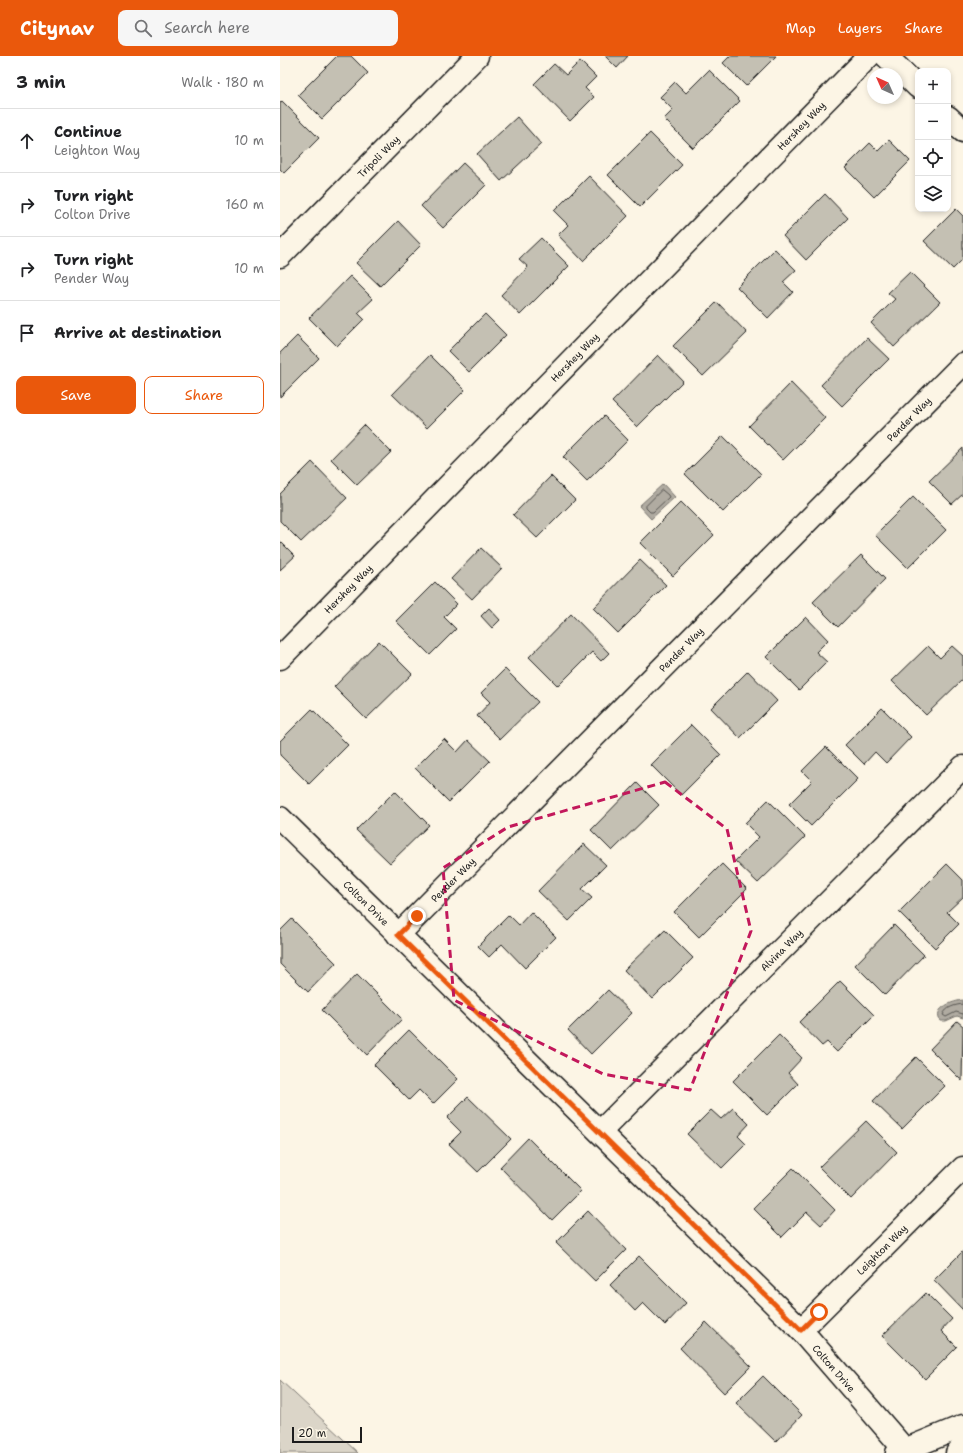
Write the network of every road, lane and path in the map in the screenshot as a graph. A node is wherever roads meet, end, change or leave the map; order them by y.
1 (477, 56) edge
2 (869, 56) edge
3 (886, 56) edge
4 (915, 84) edge
5 (951, 120) edge
6 (963, 131) edge
7 (280, 256) edge
8 (963, 364) edge
9 (280, 658) edge
10 (963, 767) edge
11 (280, 818) edge
12 (398, 935) junction
13 (600, 1132) junction
14 (963, 1168) edge
15 (801, 1330) junction
16 (963, 1426) edge
17 (963, 1446) edge
18 (902, 1452) edge
19 (957, 1453) edge

1 - 7 street, Tripoli Way
2 - 9 street, Hershey Way
3 - 4 street
5 - 6 street
8 - 12 street, Pender Way
10 - 13 street, Alvina Way
11 - 12 street, Colton Drive
12 - 13 street, Colton Drive
13 - 15 street, Colton Drive
14 - 15 street, Leighton Way
15 - 18 street, Colton Drive
16 - 18 street
17 - 19 street

